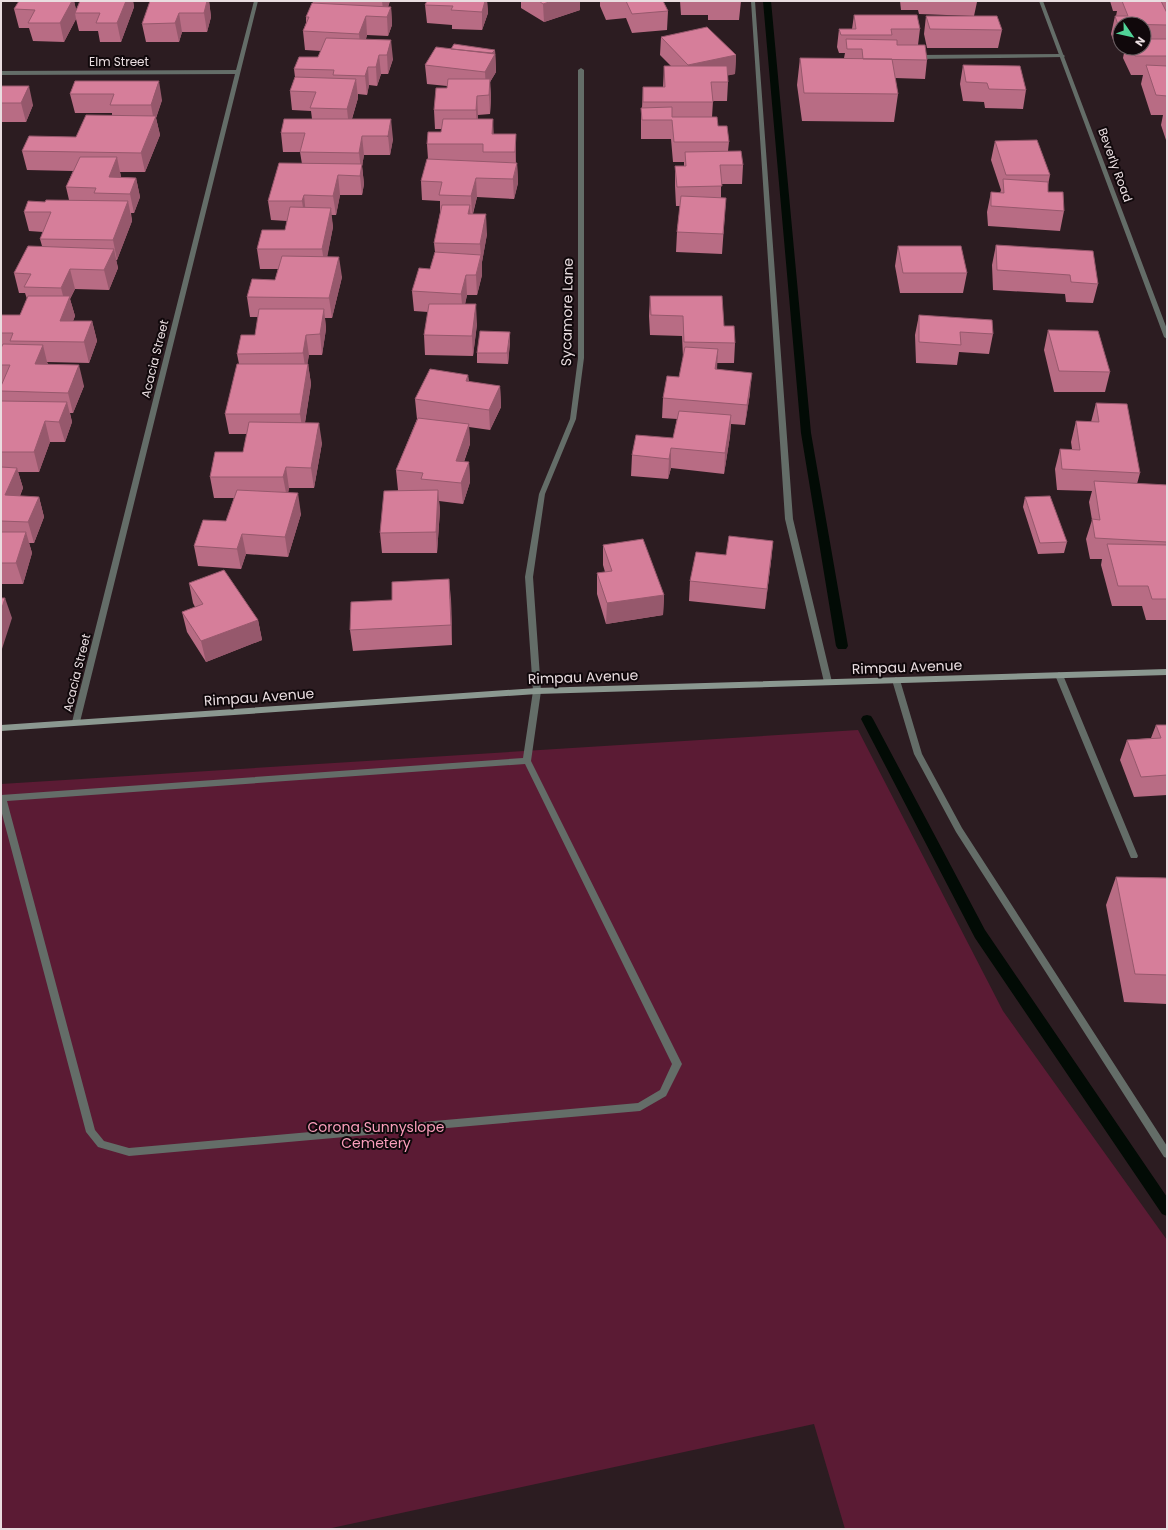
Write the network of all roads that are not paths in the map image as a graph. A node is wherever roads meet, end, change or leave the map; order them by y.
1 (256, 1) edge
2 (753, 1) edge
3 (1042, 1) edge
4 (1062, 56) junction
5 (912, 57) edge
6 (581, 70) dead end
7 (238, 72) junction
8 (1, 73) edge
9 (1167, 337) edge
10 (1167, 672) edge
11 (1059, 675) junction
12 (896, 680) junction
13 (828, 682) junction
14 (537, 692) junction
15 (76, 722) junction
16 (1, 728) edge
17 (527, 761) junction
18 (1, 797) edge
19 (1134, 856) dead end
20 (1167, 1154) edge

1 - 7 street, Acacia Street
2 - 13 street
3 - 4 street, Beverly Road
4 - 5 street
4 - 9 street, Beverly Road
6 - 14 street, Sycamore Lane
7 - 8 street, Elm Street
7 - 15 street, Acacia Street
10 - 11 main road, Rimpau Avenue
11 - 12 main road, Rimpau Avenue
11 - 19 street
12 - 13 main road, Rimpau Avenue
12 - 20 street
13 - 14 main road, Rimpau Avenue
14 - 15 main road, Rimpau Avenue
14 - 17 street, Sycamore Lane
15 - 16 main road, Rimpau Avenue
17 - 18 street
17 - 18 street

